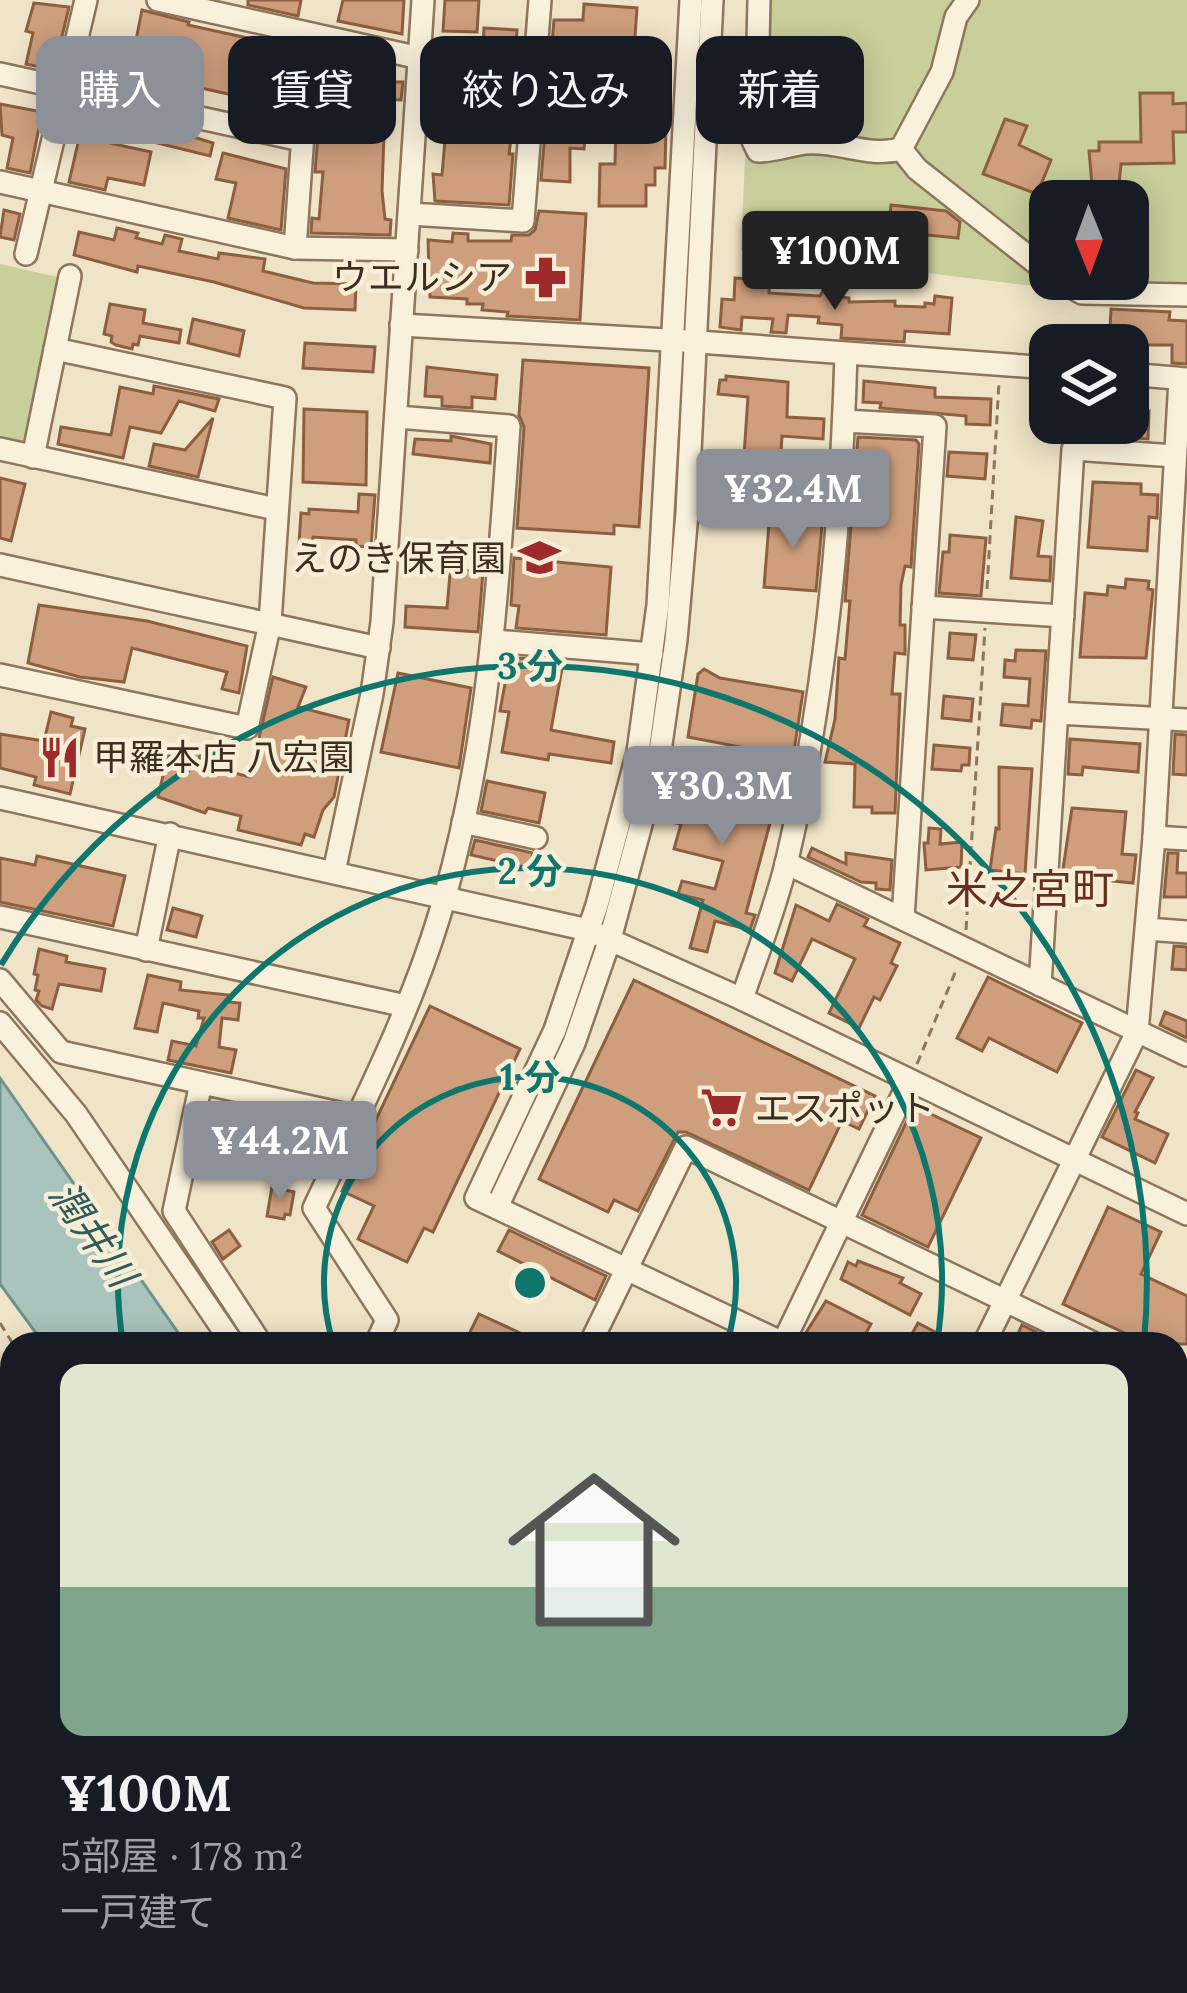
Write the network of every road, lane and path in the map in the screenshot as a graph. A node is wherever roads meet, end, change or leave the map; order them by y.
1 (86, 0) edge
2 (158, 0) edge
3 (423, 0) edge
4 (540, 0) edge
5 (691, 0) edge
6 (712, 0) edge
7 (759, 0) edge
8 (968, 0) edge
9 (310, 34) joint
10 (77, 36) edge
11 (421, 36) edge
12 (538, 36) edge
13 (420, 58) joint
14 (0, 74) edge
15 (36, 82) edge
16 (672, 111) edge
17 (687, 112) junction
18 (53, 144) edge
19 (302, 144) edge
20 (529, 144) edge
21 (901, 149) junction
22 (0, 182) edge
23 (44, 192) junction
24 (410, 214) junction
25 (295, 248) junction
26 (407, 250) junction
27 (26, 254) dead end
28 (1029, 257) edge
29 (70, 276) dead end
30 (1149, 294) edge
31 (1187, 295) edge
32 (401, 325) junction
33 (685, 341) junction
34 (55, 349) junction
35 (846, 353) junction
36 (1000, 364) junction
37 (1029, 366) edge
38 (1149, 376) edge
39 (1184, 379) edge
40 (398, 417) junction
41 (844, 421) junction
42 (0, 449) edge
43 (1175, 456) junction
44 (33, 457) junction
45 (276, 509) junction
46 (0, 565) edge
47 (1178, 586) edge
48 (923, 607) junction
49 (986, 611) junction
50 (1063, 616) junction
51 (270, 623) junction
52 (494, 641) junction
53 (380, 648) junction
54 (652, 654) junction
55 (0, 675) edge
56 (1058, 712) junction
57 (1159, 718) junction
58 (1187, 720) edge
59 (0, 798) edge
60 (463, 822) junction
61 (170, 834) junction
62 (1154, 837) junction
63 (536, 838) dead end
64 (1187, 839) edge
65 (786, 863) junction
66 (334, 872) junction
67 (446, 896) junction
68 (0, 917) edge
69 (903, 918) junction
70 (1147, 929) junction
71 (588, 931) junction
72 (1187, 932) edge
73 (610, 939) junction
74 (146, 950) junction
75 (965, 950) junction
76 (0, 980) edge
77 (1040, 985) junction
78 (742, 999) junction
79 (406, 1006) junction
80 (0, 1023) edge
81 (1138, 1033) junction
82 (1187, 1055) edge
83 (909, 1082) junction
84 (201, 1083) junction
85 (357, 1117) junction
86 (1076, 1161) junction
87 (487, 1203) junction
88 (1187, 1214) edge
89 (841, 1223) junction
90 (626, 1268) junction
91 (1007, 1303) junction
92 (225, 1332) edge
93 (254, 1332) edge
94 (382, 1332) edge
95 (596, 1332) edge
96 (759, 1332) edge
97 (790, 1332) edge
98 (991, 1332) edge
99 (1069, 1332) edge

1 - 10 street
2 - 9 street
3 - 11 street
4 - 12 street
5 - 17 street
6 - 33 street
7 - 21 street
8 - 21 street
9 - 13 street
13 - 24 street
14 - 15 street
16 - 17 path
17 - 33 street
18 - 23 street
19 - 25 street
20 - 24 street
21 - 28 street
22 - 23 street
23 - 25 street
23 - 27 street
24 - 26 street
25 - 26 street
26 - 32 street
29 - 34 street
30 - 31 street
32 - 33 street
32 - 40 street
33 - 35 street
33 - 54 street
33 - 73 street
34 - 44 street
34 - 45 street
35 - 36 street
35 - 41 street
36 - 37 street
36 - 49 path
38 - 39 street
39 - 43 street
40 - 52 street
40 - 53 street
41 - 48 street
41 - 65 street
42 - 44 street
43 - 47 street
43 - 50 street
44 - 45 street
45 - 51 street
46 - 51 street
47 - 57 street
48 - 49 street
48 - 69 street
49 - 50 street
49 - 75 path
50 - 56 street
51 - 53 street
51 - 55 street
52 - 54 street
52 - 60 street
53 - 66 street
54 - 71 street
56 - 57 street
56 - 77 street
57 - 58 street
57 - 62 street
59 - 61 street
60 - 63 street
60 - 67 street
61 - 66 street
61 - 74 street
62 - 64 street
62 - 70 street
65 - 69 street
65 - 78 street
66 - 67 street
67 - 71 street
67 - 79 street
68 - 74 street
69 - 75 street
70 - 72 street
70 - 81 street
71 - 73 street
71 - 87 street
73 - 78 street
73 - 87 street
74 - 79 street
75 - 77 street
75 - 83 path
76 - 84 street
77 - 81 street
78 - 83 street
79 - 85 street
80 - 92 street
81 - 82 street
81 - 86 street
83 - 86 street
83 - 89 street
84 - 85 street
84 - 93 street
85 - 94 street
86 - 88 street
86 - 91 street
87 - 90 street
89 - 90 street
89 - 91 street
89 - 97 street
90 - 95 street
90 - 96 street
91 - 98 street
91 - 99 street

